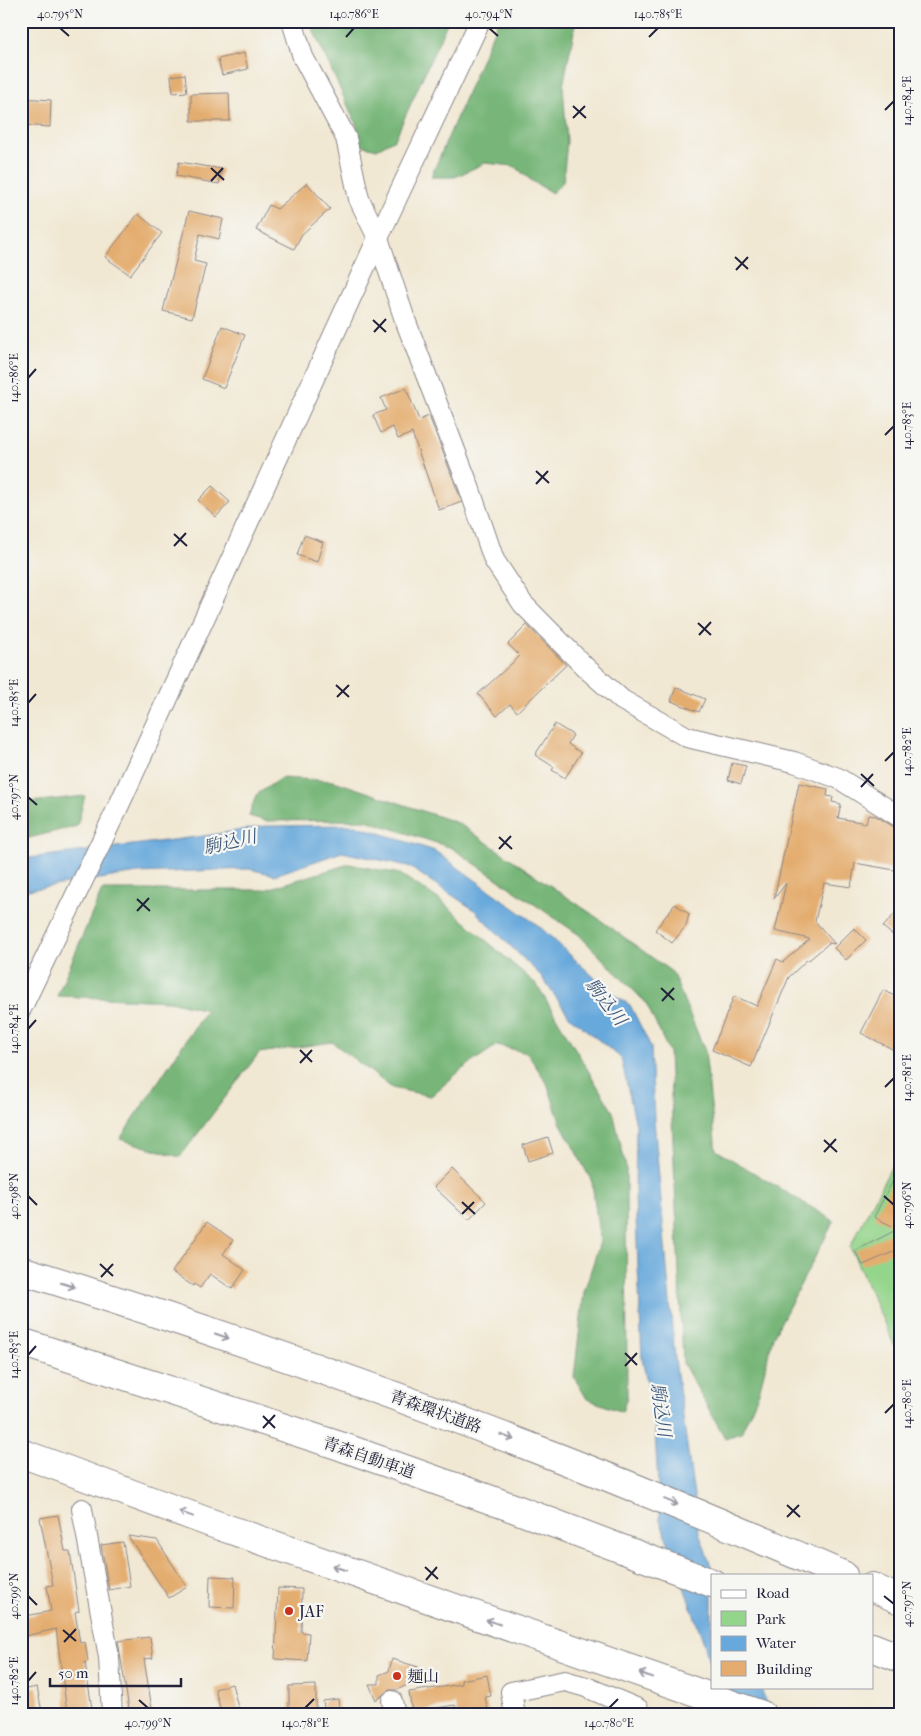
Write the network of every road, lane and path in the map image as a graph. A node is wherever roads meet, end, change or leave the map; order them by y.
1 (292, 21) edge
2 (480, 21) edge
3 (378, 238) junction
4 (900, 817) edge
5 (21, 1009) edge
6 (21, 1270) edge
7 (21, 1342) edge
8 (21, 1453) edge
9 (82, 1509) dead end
10 (841, 1574) edge
11 (711, 1583) edge
12 (874, 1589) edge
13 (899, 1599) edge
14 (874, 1647) edge
15 (900, 1658) edge
16 (112, 1715) edge
17 (514, 1715) edge
18 (639, 1715) edge
19 (762, 1715) edge

1 - 3 street
2 - 3 street
3 - 4 street
3 - 5 street
6 -> 10 highway, 青森環状道路
7 - 11 highway, 青森自動車道
19 -> 8 highway
9 - 16 street
12 - 13 highway
14 - 15 highway
17 - 18 street

